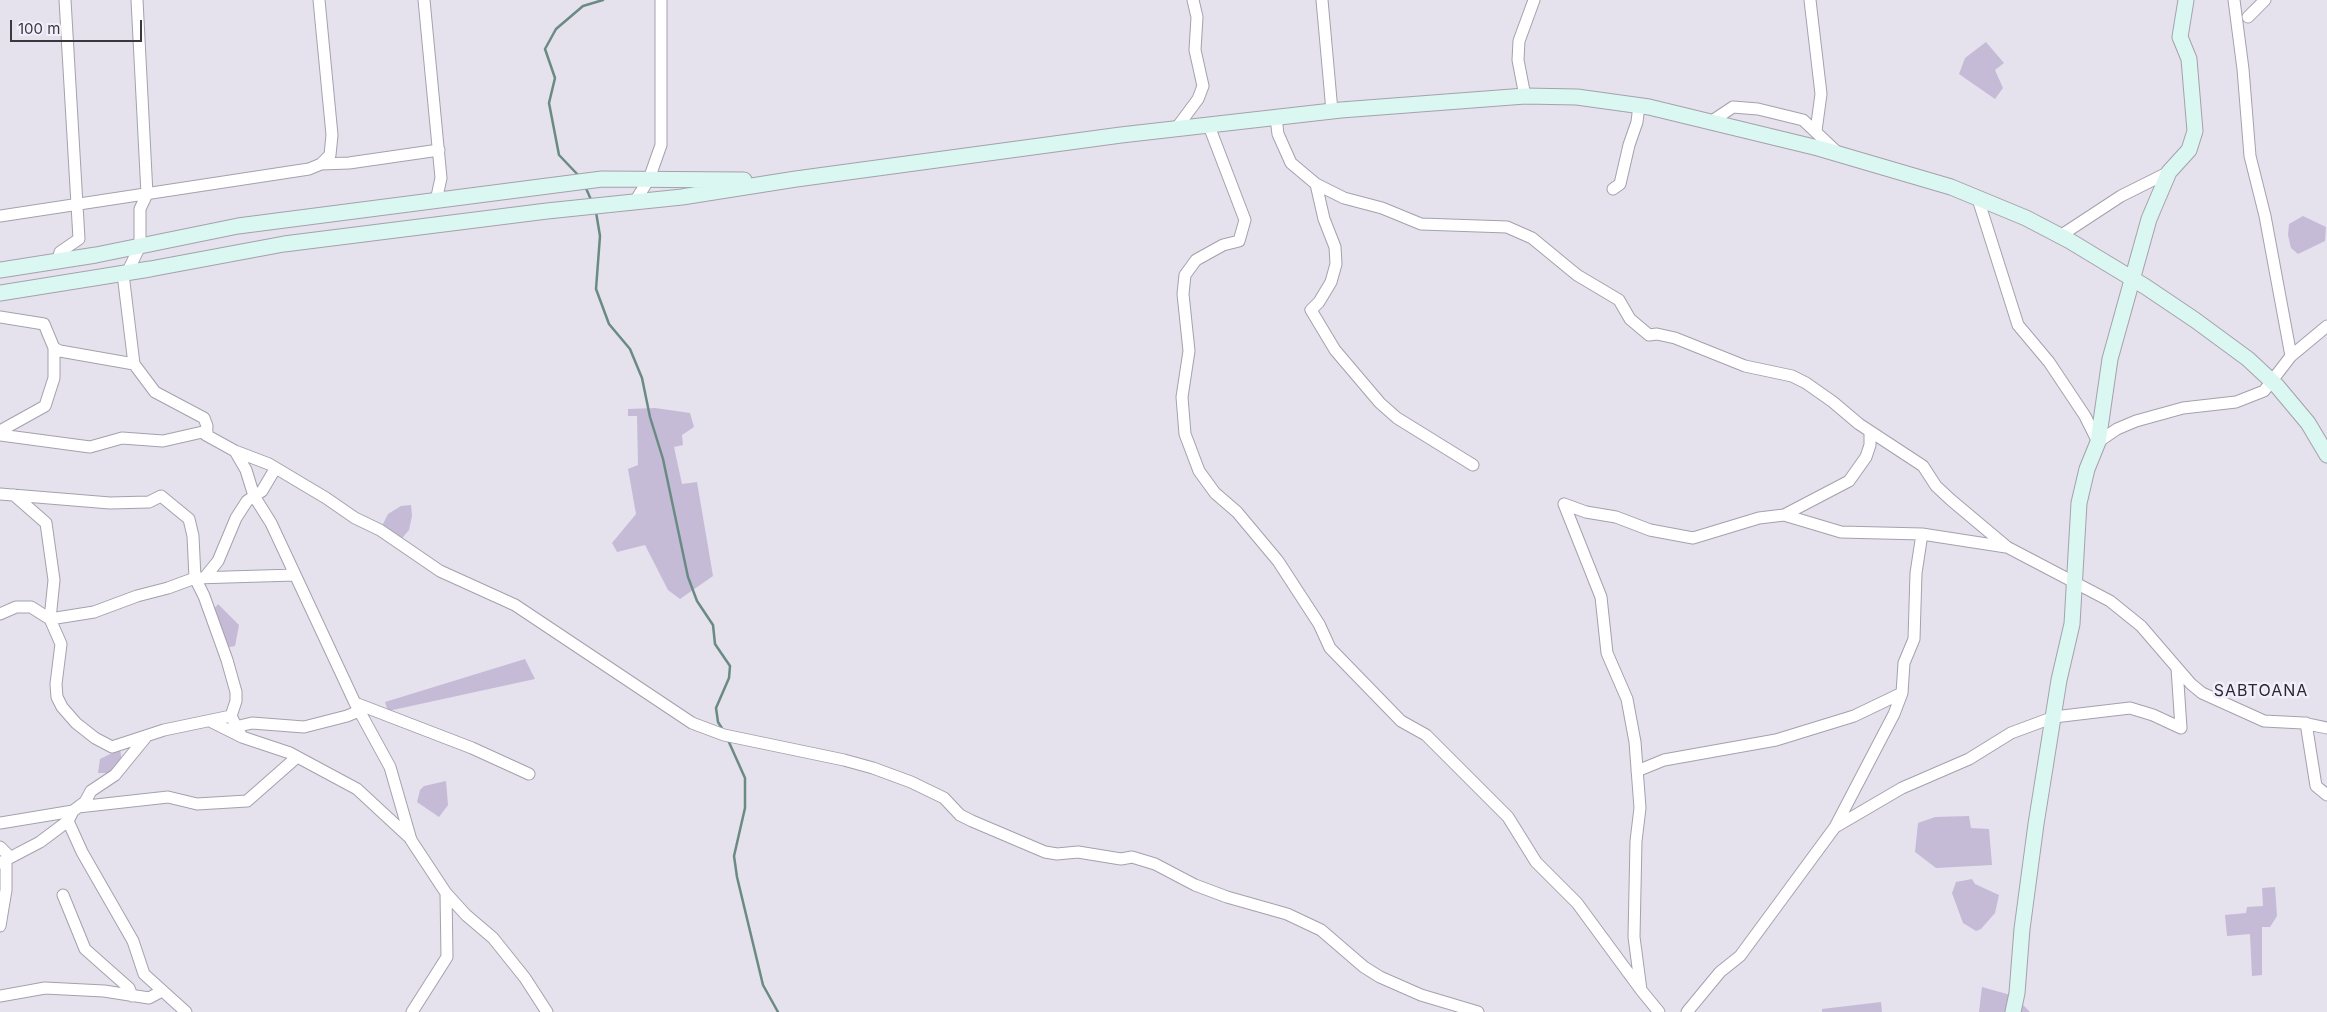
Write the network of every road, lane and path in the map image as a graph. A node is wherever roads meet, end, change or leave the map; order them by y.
1 (65, 0) edge
2 (137, 0) edge
3 (319, 0) edge
4 (424, 0) edge
5 (661, 0) edge
6 (1193, 0) edge
7 (1322, 0) edge
8 (1534, 0) edge
9 (1810, 0) edge
10 (2186, 0) edge
11 (2234, 0) edge
12 (2265, 0) edge
13 (2248, 17) dead end
14 (1525, 96) junction
15 (1639, 105) junction
16 (1332, 111) junction
17 (1276, 118) junction
18 (1712, 121) junction
19 (1209, 126) junction
20 (1175, 130) junction
21 (1816, 131) junction
22 (439, 150) junction
23 (1838, 154) junction
24 (321, 164) junction
25 (2169, 172) junction
26 (650, 179) junction
27 (786, 180) junction
28 (1316, 184) junction
29 (1613, 189) dead end
30 (147, 194) junction
31 (1978, 199) junction
32 (436, 201) junction
33 (634, 203) junction
34 (79, 204) junction
35 (0, 216) edge
36 (2060, 236) junction
37 (140, 246) junction
38 (58, 261) junction
39 (0, 270) edge
40 (125, 274) junction
41 (2132, 279) junction
42 (0, 293) edge
43 (0, 316) edge
44 (2327, 326) edge
45 (54, 348) junction
46 (2292, 356) junction
47 (134, 364) junction
48 (2272, 381) junction
49 (207, 431) junction
50 (1870, 432) junction
51 (0, 433) edge
52 (2098, 442) junction
53 (235, 451) junction
54 (2327, 455) edge
55 (1473, 465) dead end
56 (276, 469) junction
57 (0, 490) edge
58 (0, 494) edge
59 (15, 495) junction
60 (254, 496) junction
61 (1784, 515) junction
62 (1922, 534) junction
63 (2008, 547) junction
64 (295, 575) junction
65 (200, 578) junction
66 (2074, 583) junction
67 (0, 614) edge
68 (50, 619) junction
69 (2177, 668) junction
70 (1902, 693) junction
71 (357, 707) junction
72 (231, 716) junction
73 (2054, 717) junction
74 (210, 721) junction
75 (2306, 723) junction
76 (2327, 728) edge
77 (235, 731) junction
78 (146, 737) junction
79 (297, 757) junction
80 (1637, 771) junction
81 (529, 774) dead end
82 (2327, 795) edge
83 (73, 813) junction
84 (0, 823) edge
85 (1835, 827) junction
86 (412, 840) junction
87 (0, 847) edge
88 (5, 860) edge
89 (446, 893) junction
90 (63, 896) dead end
91 (0, 926) edge
92 (1641, 990) junction
93 (162, 991) junction
94 (0, 996) edge
95 (132, 996) junction
96 (186, 1012) edge
97 (412, 1012) edge
98 (547, 1012) edge
99 (1478, 1012) edge
100 (1659, 1012) edge
101 (1687, 1012) edge
102 (2013, 1012) edge

1 - 34 street
2 - 30 street
3 - 24 street
4 - 22 street
5 - 26 street
6 - 20 street
7 - 16 street
8 - 14 street
9 - 21 street
10 - 25 street
11 - 46 street
12 - 13 street
14 - 15 street
14 - 16 street
15 - 18 street
15 - 29 street
16 - 17 street
17 - 19 street
17 - 28 street
18 - 21 street
18 - 23 street
19 - 20 street
19 - 92 street
20 - 27 street
21 - 23 street
22 - 24 street
22 - 32 street
23 - 31 street
24 - 30 street
25 - 36 street
25 - 41 street
26 - 27 street
26 - 32 street
26 - 33 street
27 - 33 street
28 - 50 street
28 - 55 street
30 - 34 street
30 - 37 street
31 - 36 street
31 - 52 street
32 - 37 street
33 - 40 street
34 - 35 street
34 - 38 street
36 - 41 street
37 - 38 street
37 - 40 street
38 - 39 street
40 - 42 street
40 - 47 street
41 - 48 street
41 - 52 street
43 - 45 street
44 - 46 street
45 - 47 street
45 - 51 street
46 - 48 street
47 - 49 street
48 - 52 street
48 - 54 street
49 - 51 street
49 - 53 street
50 - 61 street
50 - 63 street
52 - 66 street
53 - 56 street
53 - 60 street
56 - 60 street
56 - 99 street
57 - 59 street
58 - 59 street
59 - 65 street
59 - 68 street
60 - 64 street
60 - 65 street
61 - 62 street
61 - 80 street
62 - 63 street
62 - 70 street
63 - 66 street
64 - 65 street
64 - 71 street
65 - 68 street
65 - 72 street
66 - 69 street
66 - 73 street
67 - 68 street
68 - 78 street
69 - 73 street
69 - 75 street
70 - 80 street
70 - 85 street
71 - 77 street
71 - 81 street
71 - 86 street
72 - 74 street
72 - 77 street
73 - 85 street
73 - 102 street
74 - 77 street
74 - 78 street
75 - 76 street
75 - 82 street
77 - 79 street
78 - 83 street
79 - 83 street
79 - 86 street
80 - 92 street
83 - 84 street
83 - 88 street
83 - 93 street
85 - 101 street
86 - 89 street
87 - 88 street
88 - 91 street
89 - 97 street
89 - 98 street
90 - 95 street
92 - 100 street
93 - 95 street
93 - 96 street
94 - 95 street

